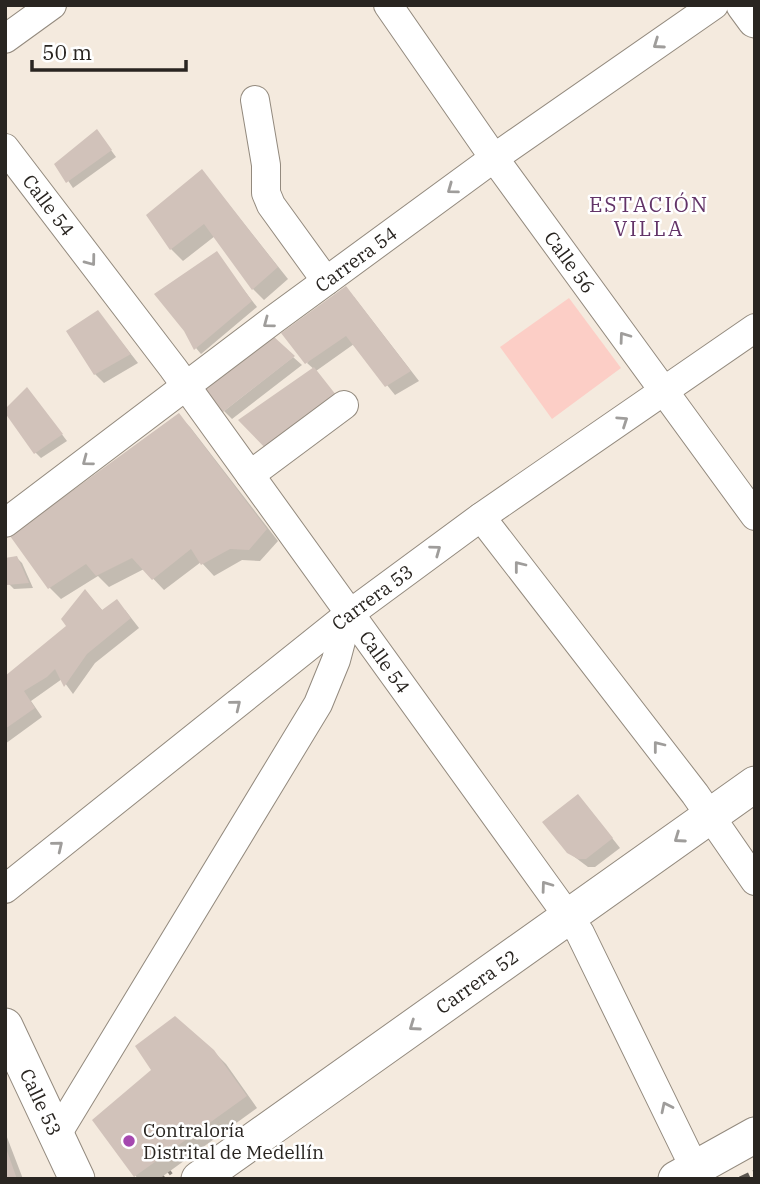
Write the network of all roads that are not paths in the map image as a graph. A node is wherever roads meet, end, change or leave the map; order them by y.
1 (52, 5) edge
2 (388, 5) edge
3 (714, 5) edge
4 (744, 5) edge
5 (755, 20) edge
6 (5, 39) edge
7 (255, 100) dead end
8 (5, 148) edge
9 (494, 158) junction
10 (326, 281) junction
11 (755, 328) edge
12 (185, 386) junction
13 (664, 393) junction
14 (344, 405) dead end
15 (250, 475) junction
16 (755, 516) edge
17 (481, 517) junction
18 (5, 523) edge
19 (348, 615) junction
20 (755, 784) edge
21 (710, 816) junction
22 (755, 881) edge
23 (5, 889) edge
24 (568, 916) junction
25 (5, 1026) edge
26 (755, 1135) edge
27 (56, 1136) junction
28 (685, 1174) edge
29 (77, 1179) edge
30 (199, 1179) edge

1 - 6 street
2 - 9 street, Calle 56
3 -> 9 street, Carrera 54
4 - 5 main road
7 - 10 street
8 -> 12 street, Calle 54
9 -> 10 street, Carrera 54
13 -> 9 street, Calle 56
10 -> 12 street, Carrera 54
11 - 13 street, Carrera 53
12 - 15 street, Calle 54
12 -> 18 street, Carrera 54
13 - 16 street, Calle 56
17 -> 13 street, Carrera 53
14 - 15 street
15 - 19 street, Calle 54
19 -> 17 street, Carrera 53
21 -> 17 street
23 -> 19 street, Carrera 53
24 -> 19 street, Calle 54
19 - 27 street
20 - 21 main road, Carrera 52
21 - 22 street
21 -> 24 main road, Carrera 52
28 -> 24 street, Calle 54
24 -> 30 main road, Carrera 52
25 - 27 main road, Calle 53
26 - 28 main road
27 - 29 main road, Calle 53

